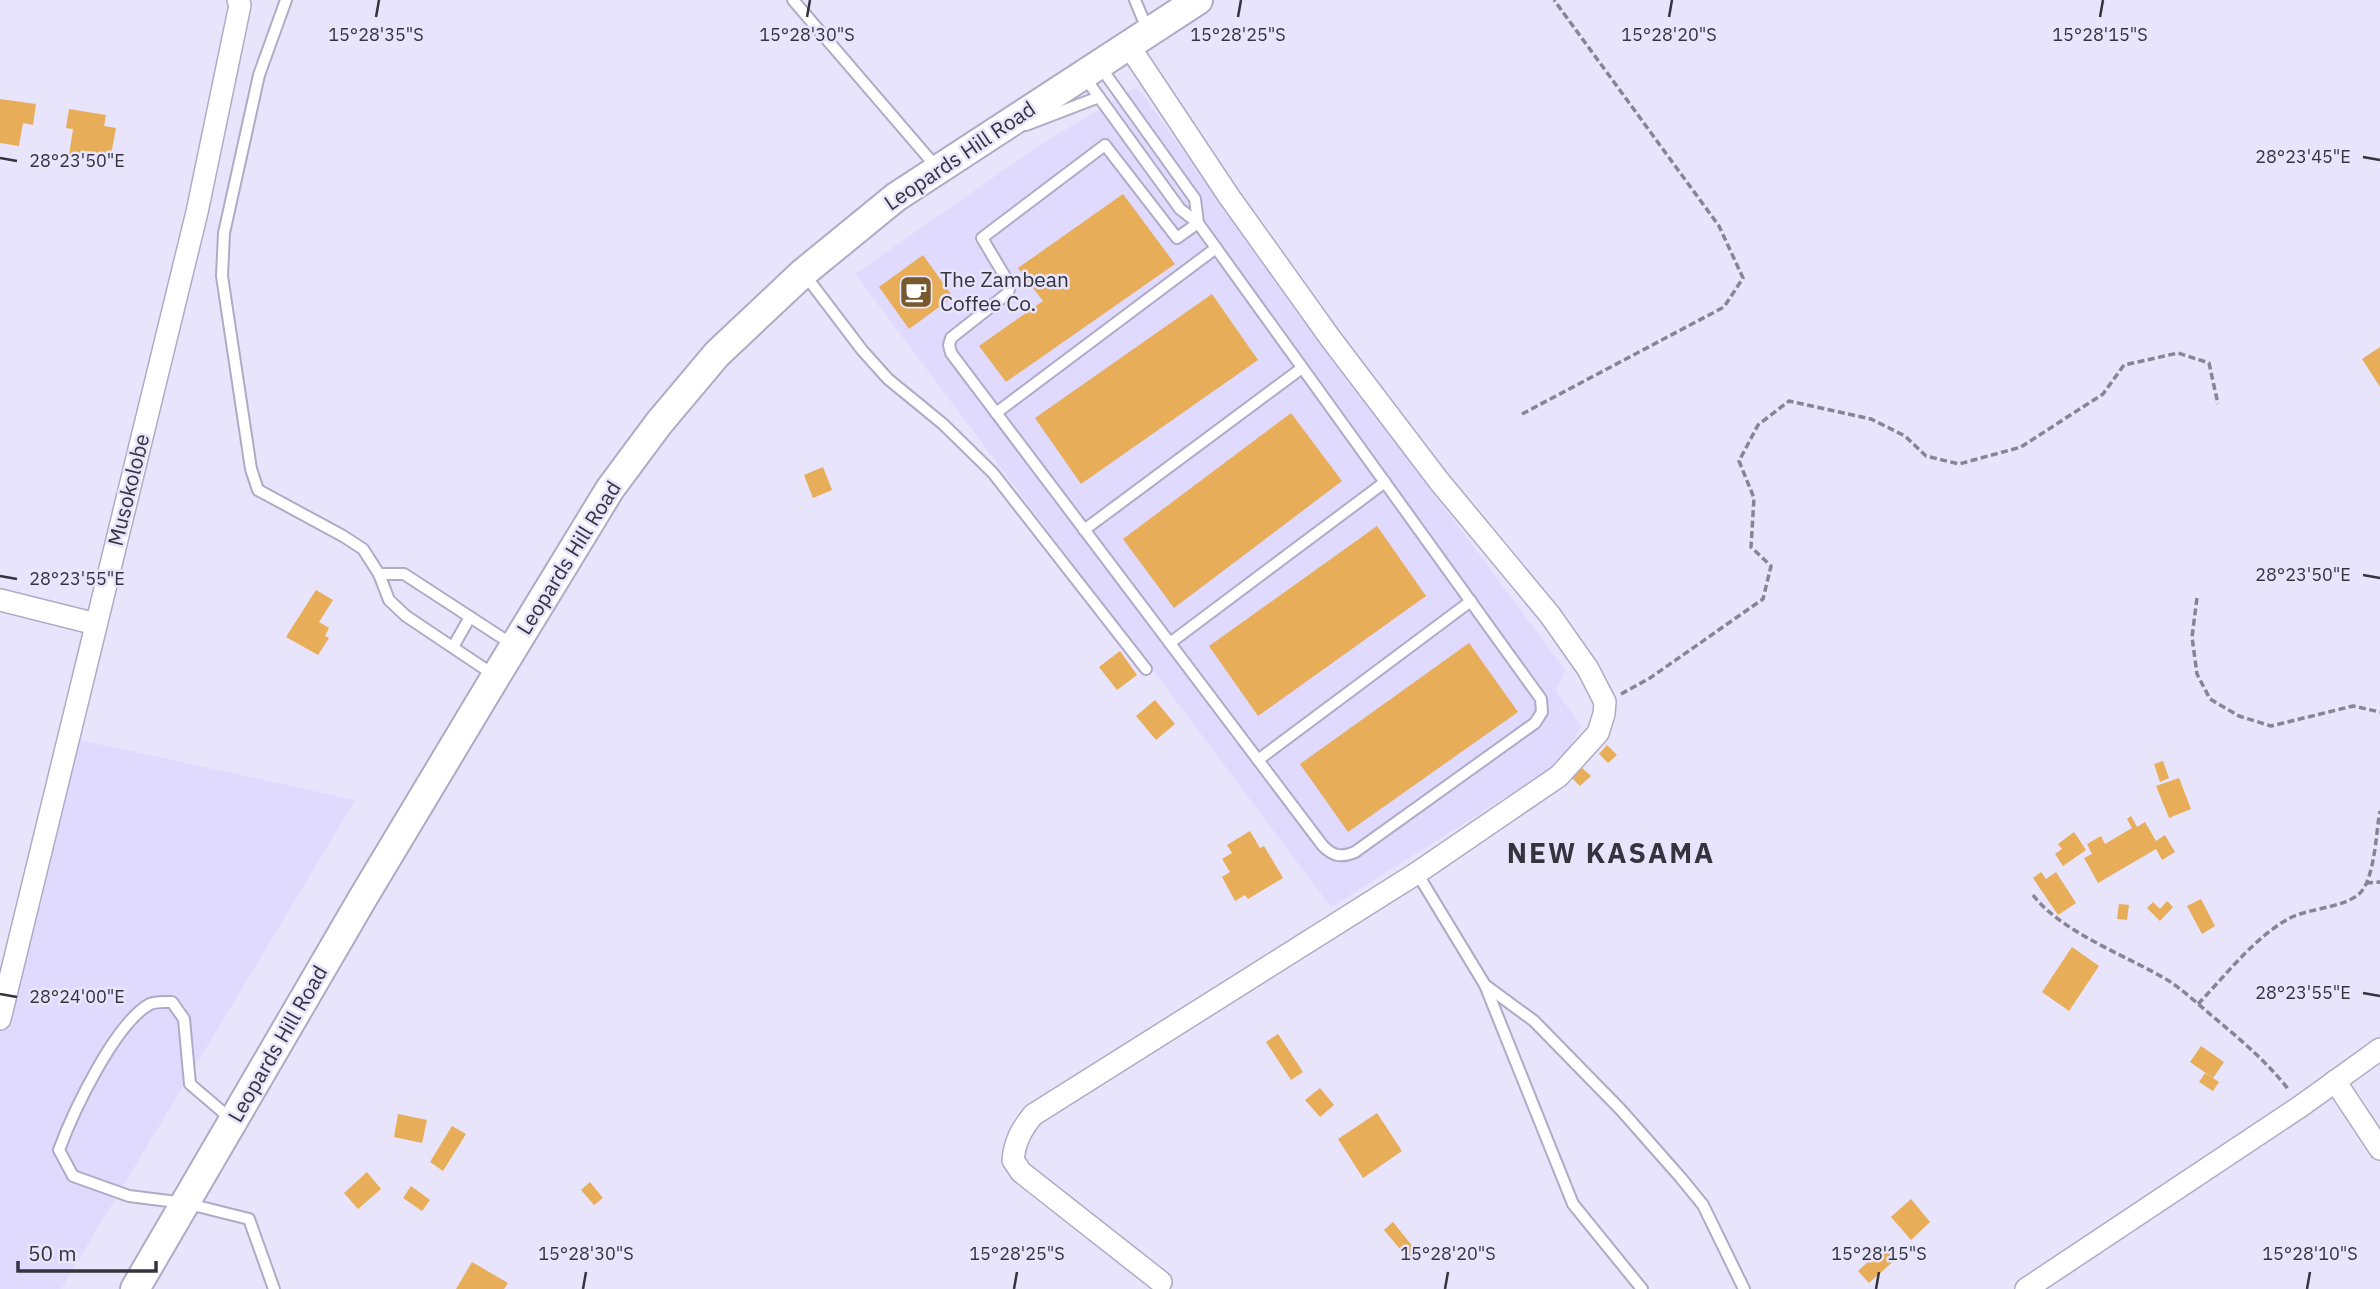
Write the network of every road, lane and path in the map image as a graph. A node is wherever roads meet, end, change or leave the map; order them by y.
1 (238, 0) edge
2 (286, 0) edge
3 (793, 0) edge
4 (1135, 0) edge
5 (1198, 0) edge
6 (1554, 0) edge
7 (1138, 38) junction
8 (1093, 79) junction
9 (938, 169) junction
10 (1198, 223) junction
11 (1216, 248) junction
12 (803, 273) junction
13 (1302, 368) junction
14 (2218, 404) dead end
15 (996, 412) junction
16 (1522, 414) dead end
17 (1385, 482) junction
18 (1084, 530) junction
19 (379, 574) junction
20 (2197, 598) dead end
21 (0, 600) edge
22 (1471, 601) junction
23 (470, 617) junction
24 (96, 624) junction
25 (1170, 643) junction
26 (514, 646) junction
27 (453, 647) junction
28 (1146, 670) dead end
29 (496, 677) junction
30 (1605, 702) junction
31 (2380, 712) edge
32 (1258, 760) junction
33 (2380, 811) edge
34 (1417, 873) junction
35 (2380, 882) edge
36 (2366, 884) junction
37 (2033, 895) dead end
38 (1485, 985) junction
39 (2198, 1004) junction
40 (0, 1019) edge
41 (2380, 1049) edge
42 (2335, 1081) junction
43 (2301, 1105) junction
44 (234, 1121) junction
45 (2380, 1149) edge
46 (185, 1203) junction
47 (1161, 1282) dead end
48 (135, 1289) edge
49 (274, 1289) edge
50 (1642, 1289) edge
51 (1744, 1289) edge
52 (2026, 1289) edge

1 - 24 street, Musokolobe
2 - 19 lane
3 - 9 lane
4 - 7 lane
5 - 7 main road, Leopards Hill Road
6 - 16 path
7 - 8 main road, Leopards Hill Road
7 - 30 street
8 - 9 main road, Leopards Hill Road
8 - 10 lane
8 - 10 lane
9 - 12 main road, Leopards Hill Road
10 - 11 lane
10 - 15 lane
11 - 13 lane
11 - 15 lane
12 - 26 main road, Leopards Hill Road
12 - 28 lane
13 - 17 lane
13 - 18 lane
14 - 30 path
15 - 18 lane
17 - 22 lane
17 - 25 lane
18 - 25 lane
19 - 23 lane
19 - 27 lane
20 - 31 path
21 - 24 street
22 - 32 lane
22 - 32 lane
23 - 26 lane
23 - 27 lane
24 - 40 street, Musokolobe
25 - 32 lane
26 - 29 main road, Leopards Hill Road
27 - 29 lane
29 - 44 main road, Leopards Hill Road
30 - 34 street
33 - 36 path
34 - 38 lane
34 - 47 street
35 - 36 path
36 - 39 path
37 - 39 path
38 - 50 lane
38 - 51 lane
39 - 43 path
41 - 42 street
42 - 43 street
42 - 45 street
43 - 52 street
44 - 46 main road, Leopards Hill Road
44 - 46 lane
46 - 48 main road, Leopards Hill Road
46 - 49 lane

